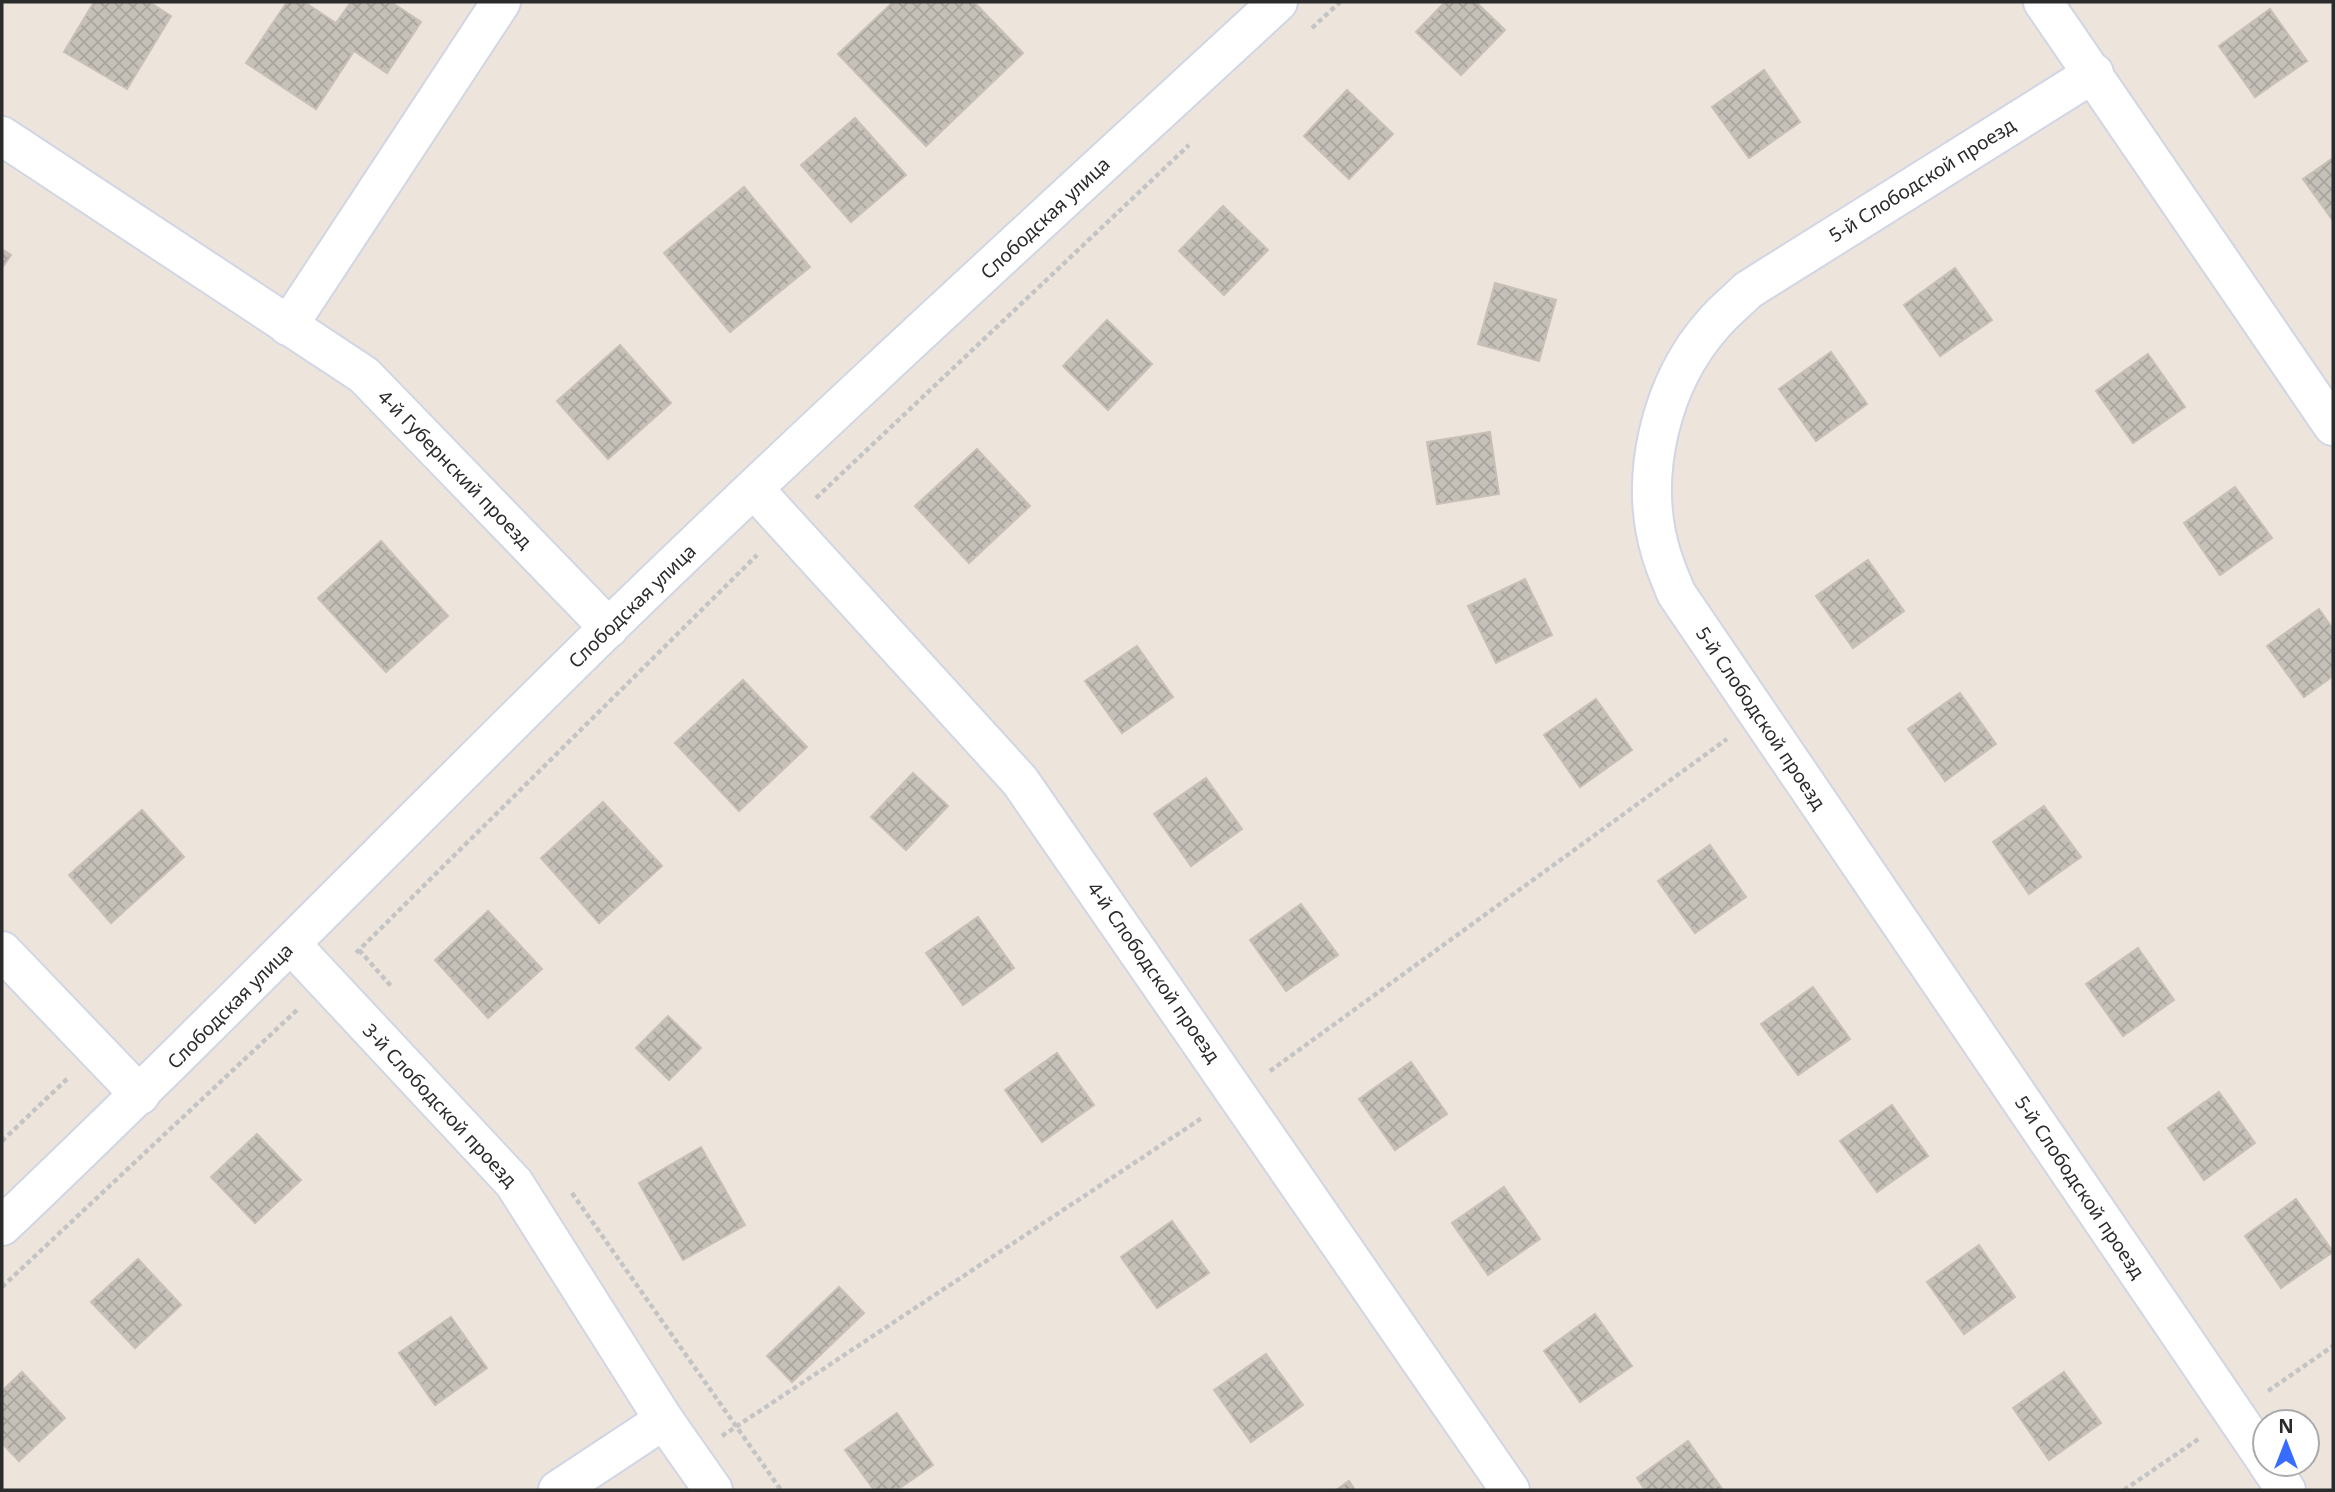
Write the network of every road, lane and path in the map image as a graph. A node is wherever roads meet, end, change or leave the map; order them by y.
1 (501, 2) edge
2 (1278, 2) edge
3 (1340, 2) edge
4 (2043, 2) edge
5 (1310, 30) dead end
6 (2094, 73) junction
7 (2, 136) edge
8 (1189, 145) dead end
9 (288, 326) junction
10 (2333, 426) edge
11 (754, 489) junction
12 (787, 525) junction
13 (609, 628) junction
14 (291, 944) junction
15 (2, 951) edge
16 (327, 982) junction
17 (97, 1051) junction
18 (140, 1096) junction
19 (2, 1141) edge
20 (2, 1226) edge
21 (2, 1287) edge
22 (664, 1420) junction
23 (2251, 1438) edge
24 (558, 1490) edge
25 (713, 1490) edge
26 (1510, 1490) edge

1 - 9 street
2 - 11 street, Слободская улица
3 - 5 path
4 - 6 street
6 - 10 street
6 - 23 street, 5-й Слободской проезд
7 - 9 street, 4-й Губернский проезд
8 - 12 path
9 - 13 street, 4-й Губернский проезд
11 - 12 street, 4-й Слободской проезд
11 - 13 street, Слободская улица
12 - 16 path
12 - 26 street, 4-й Слободской проезд
13 - 14 street, Слободская улица
14 - 16 street, 3-й Слободской проезд
14 - 18 street, Слободская улица
15 - 17 street
16 - 21 path
16 - 22 street, 3-й Слободской проезд
17 - 18 street
17 - 19 path
18 - 20 street, Слободская улица
22 - 24 street
22 - 25 street, 3-й Слободской проезд

